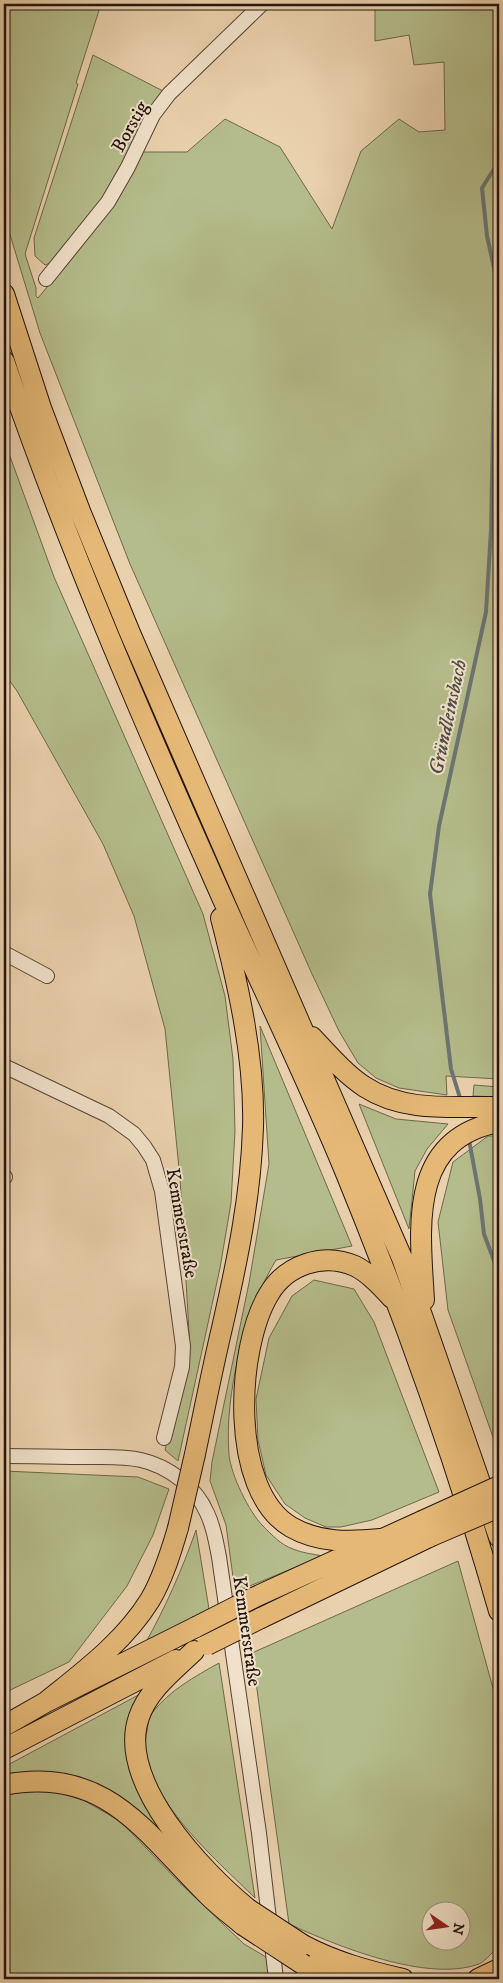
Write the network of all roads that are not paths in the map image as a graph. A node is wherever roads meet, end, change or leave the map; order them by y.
1 (262, 4) edge
2 (46, 279) dead end
3 (4, 294) edge
4 (4, 361) edge
5 (208, 868) junction
6 (4, 953) edge
7 (47, 976) dead end
8 (302, 1026) junction
9 (4, 1066) edge
10 (499, 1107) edge
11 (490, 1125) edge
12 (399, 1307) junction
13 (426, 1322) junction
14 (164, 1438) dead end
15 (4, 1456) edge
16 (499, 1486) edge
17 (499, 1507) edge
18 (425, 1529) junction
19 (499, 1538) edge
20 (380, 1539) junction
21 (499, 1611) edge
22 (201, 1648) junction
23 (46, 1702) junction
24 (4, 1726) edge
25 (4, 1749) edge
26 (4, 1785) edge
27 (246, 1917) junction
28 (499, 1969) edge
29 (276, 1979) edge
30 (339, 1979) edge
31 (403, 1979) edge
32 (478, 1979) edge

1 - 2 street, Borstig
3 - 8 highway
4 - 5 highway
5 - 12 highway
5 - 23 highway, bridge
6 - 7 street
8 - 10 highway
8 - 13 highway
9 - 14 street, Kemmerstraße
11 - 13 highway
12 - 20 highway
12 - 21 highway
13 - 19 highway
15 - 29 street, Kemmerstraße
16 - 18 highway, bridge
17 - 18 highway, bridge
18 - 20 highway
18 - 22 highway, bridge
20 - 23 highway, bridge
22 - 25 highway
22 - 27 highway
23 - 24 highway
26 - 27 highway
27 - 30 highway, bridge
27 - 31 highway, bridge
28 - 32 highway

